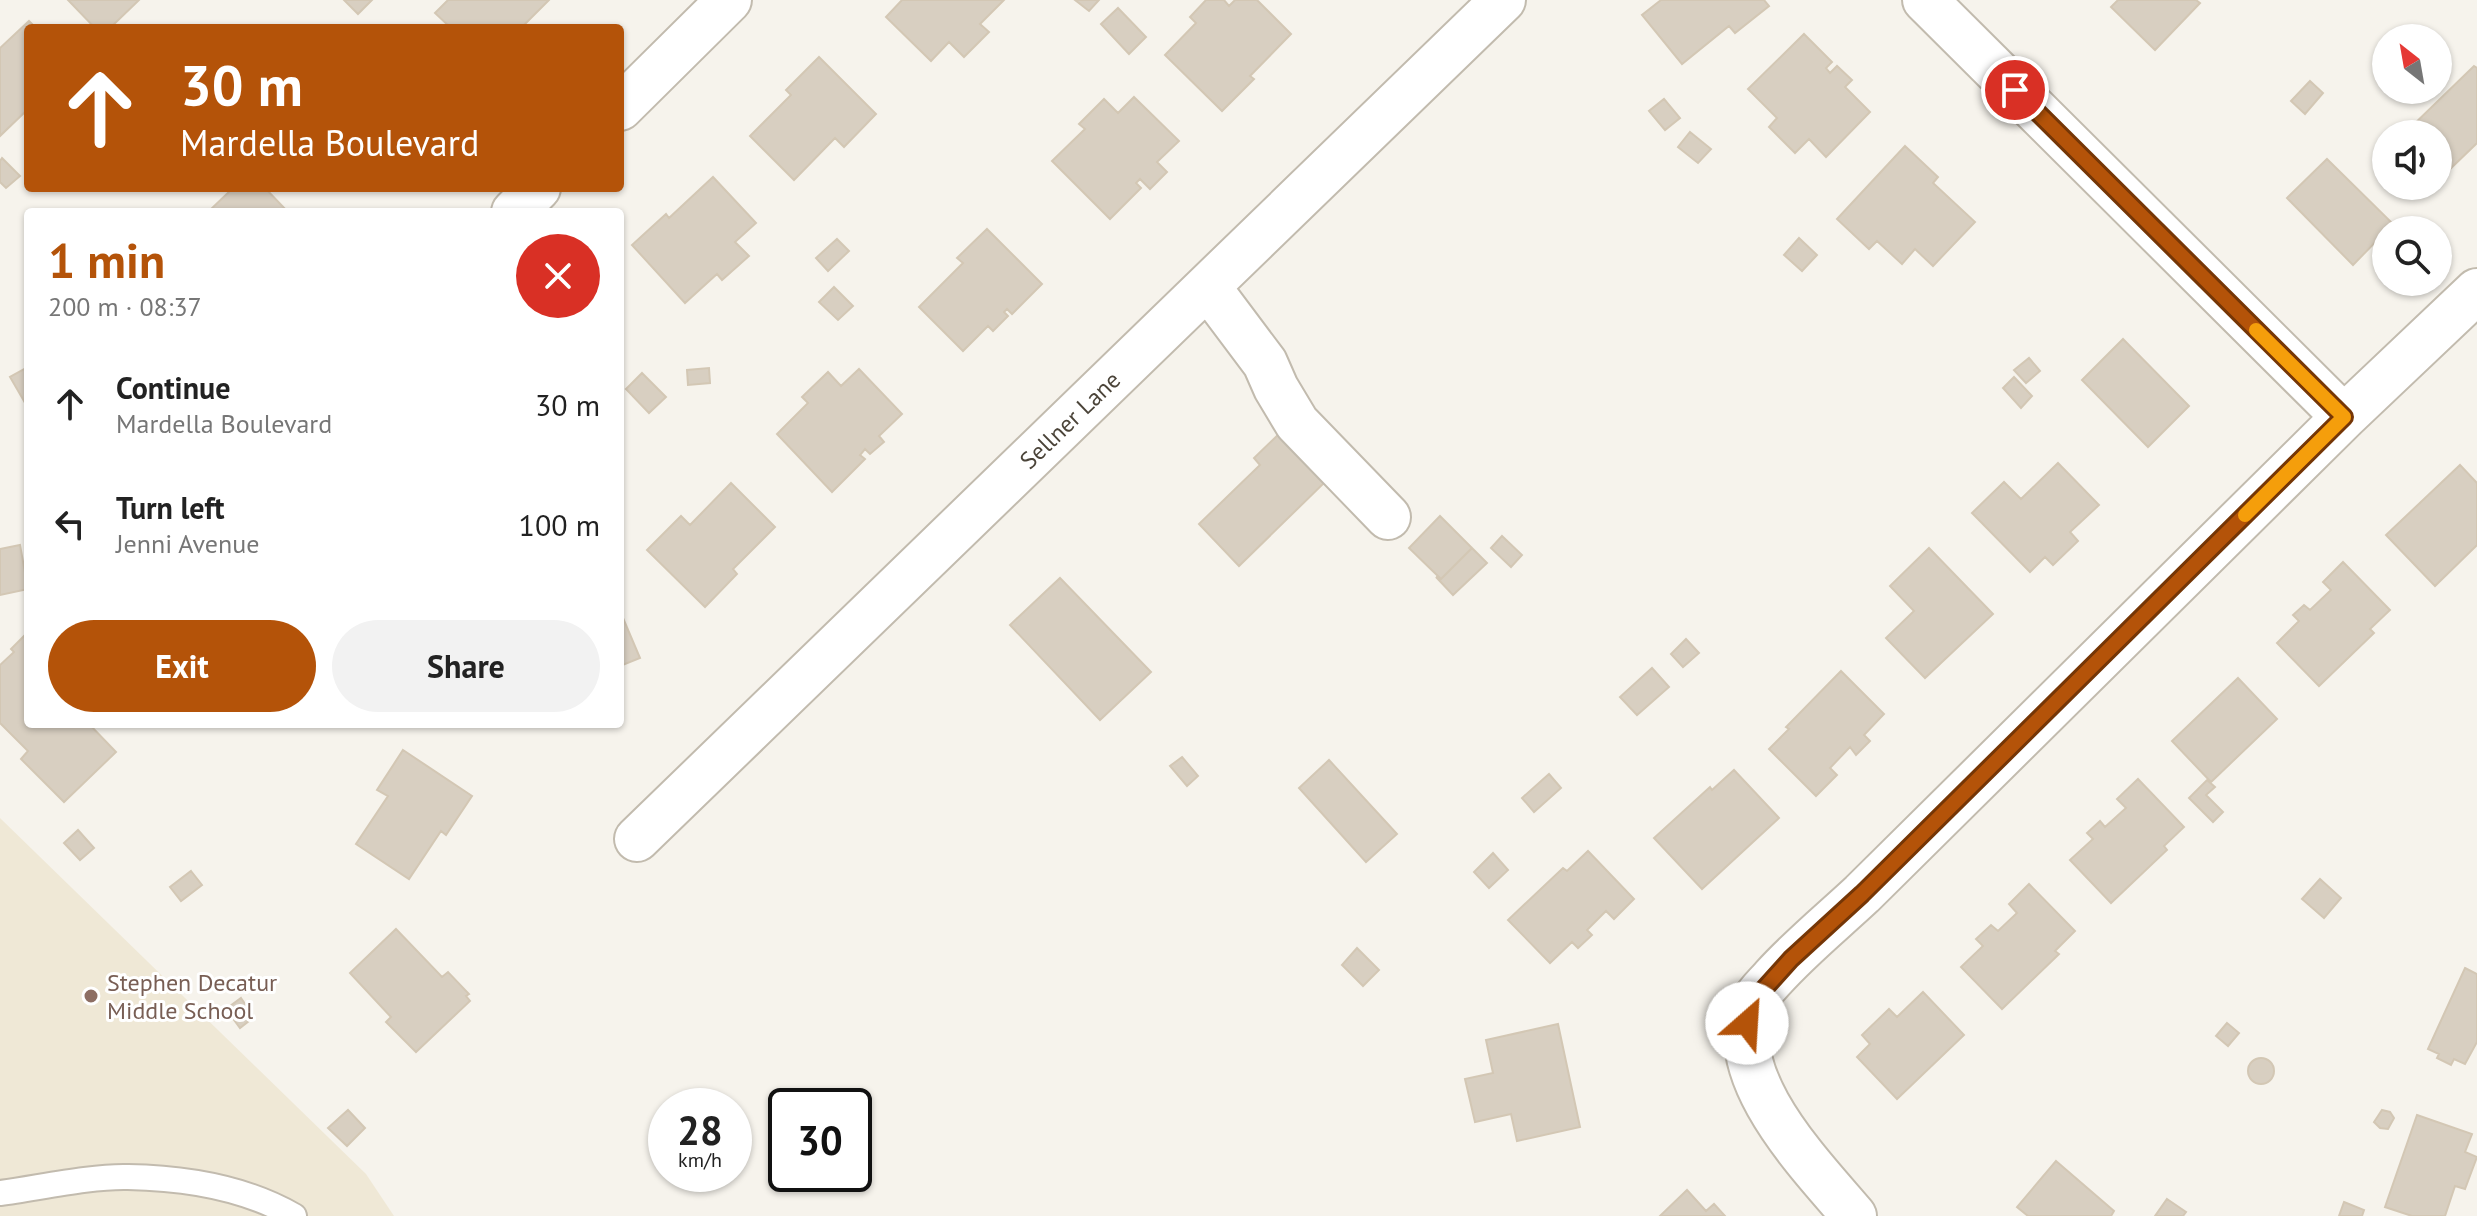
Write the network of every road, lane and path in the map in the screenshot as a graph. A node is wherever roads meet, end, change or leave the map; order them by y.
1 (729, 0) edge
2 (1503, 0) edge
3 (1925, 0) edge
4 (624, 104) edge
5 (534, 192) edge
6 (518, 208) edge
7 (1208, 287) junction
8 (2477, 291) edge
9 (2344, 417) junction
10 (1388, 517) dead end
11 (637, 839) dead end
12 (0, 1193) edge
13 (294, 1216) edge
14 (1854, 1216) edge

1 - 4 street
2 - 7 street, Sellner Lane
3 - 9 street
5 - 6 street
7 - 10 street
7 - 11 street, Sellner Lane
8 - 9 street
9 - 14 street
12 - 13 lane

